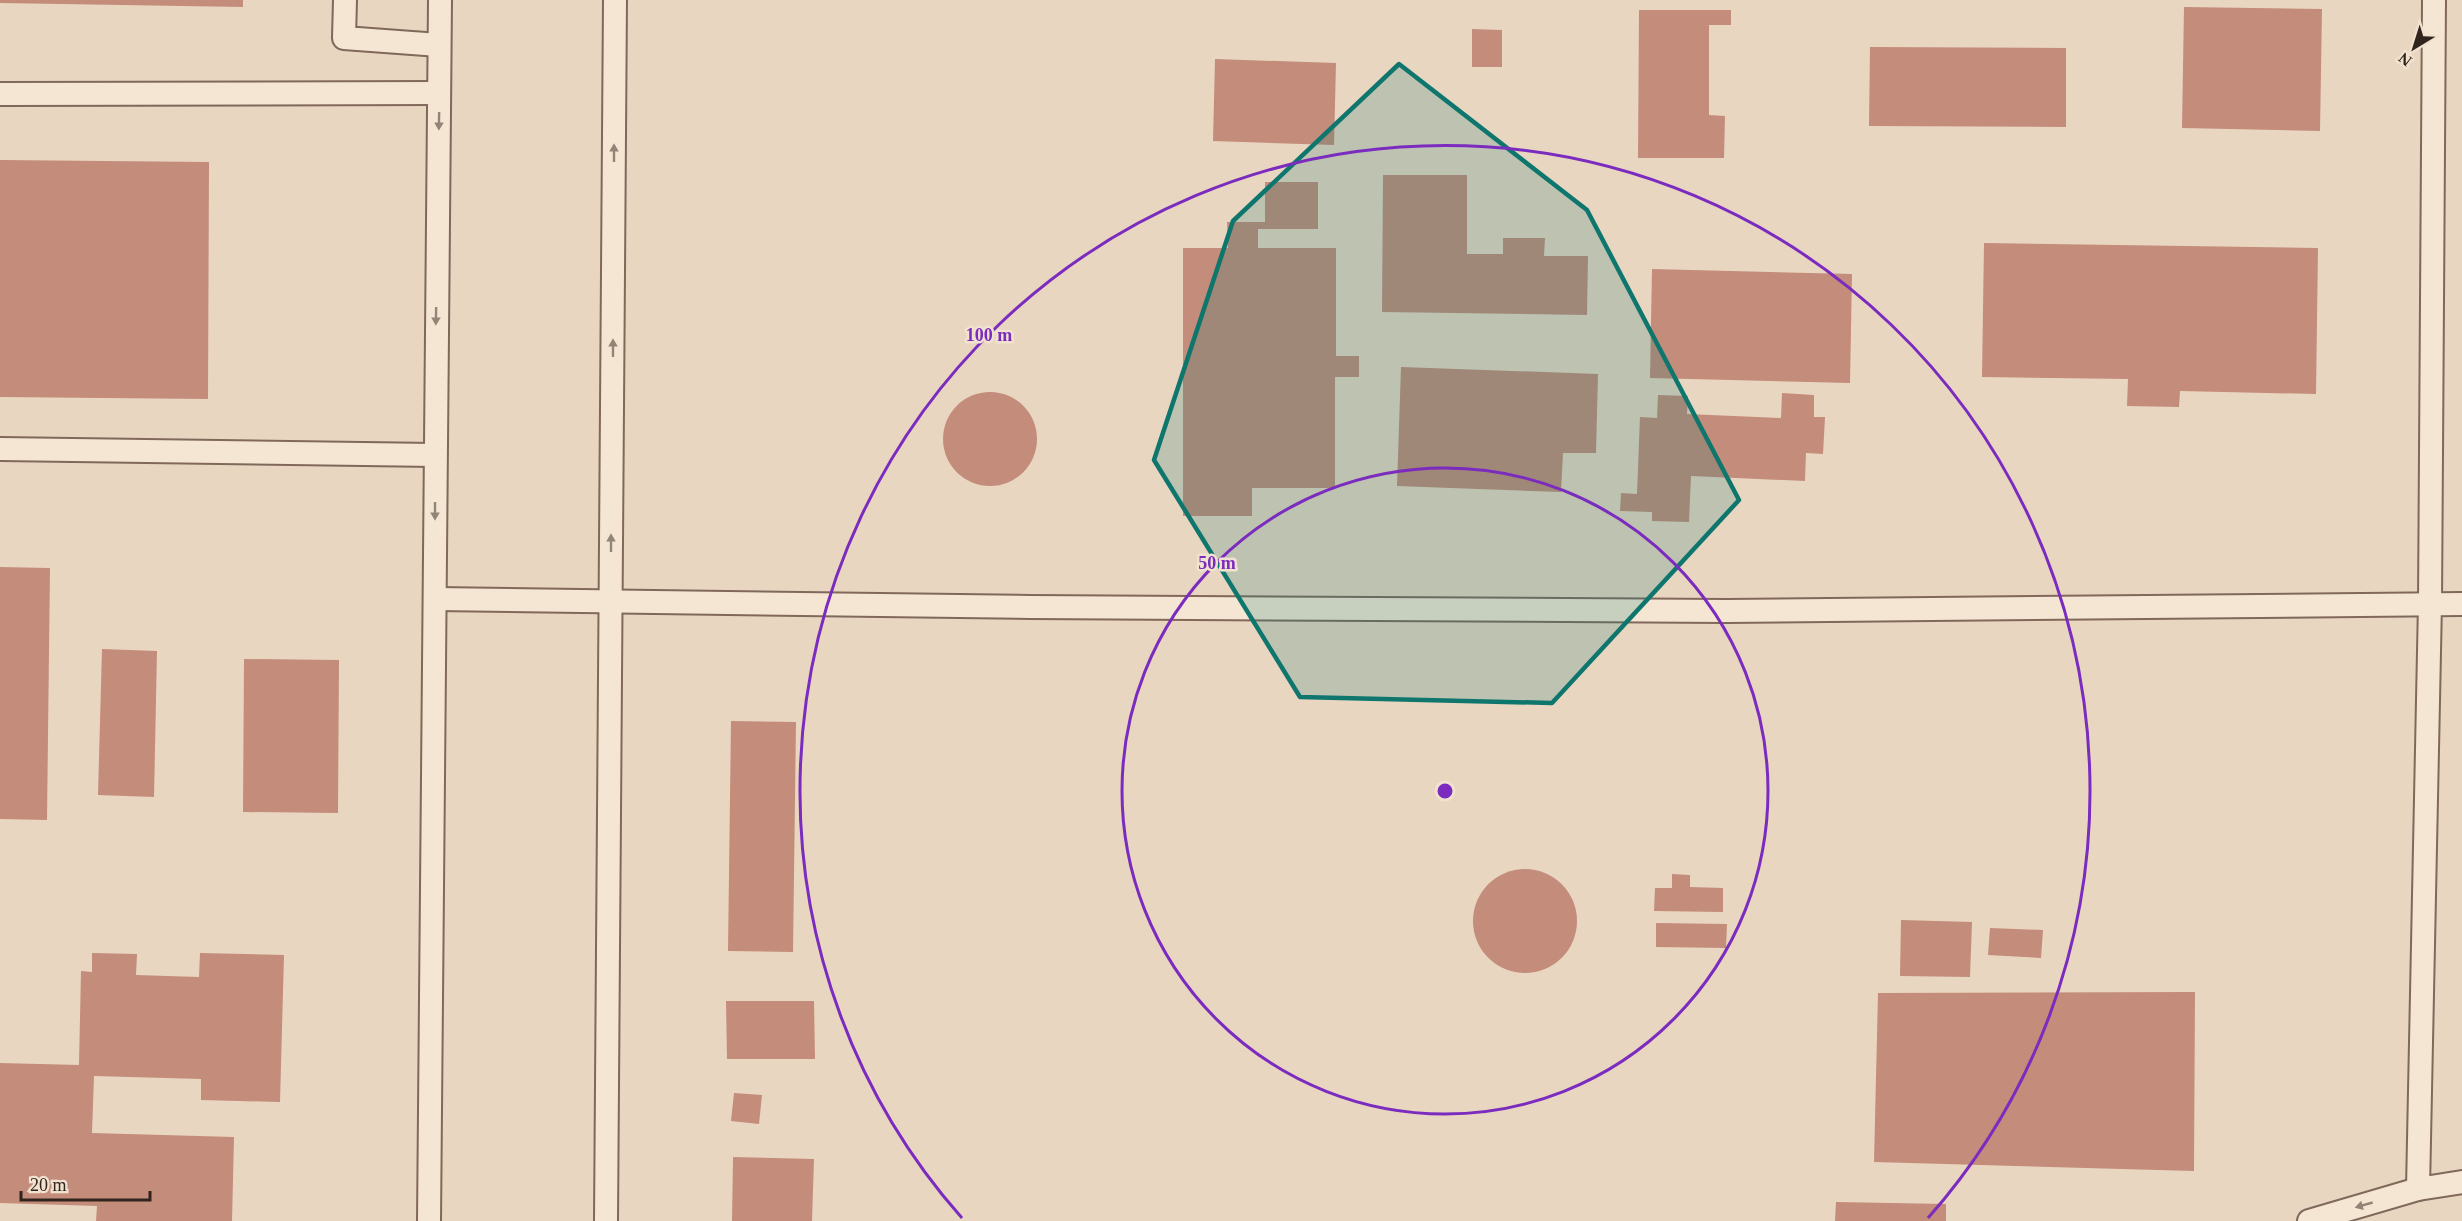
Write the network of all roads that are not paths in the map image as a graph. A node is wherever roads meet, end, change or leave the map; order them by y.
1 (345, 0) edge
2 (440, 0) edge
3 (615, 0) edge
4 (2434, 0) edge
5 (439, 45) junction
6 (439, 93) junction
7 (0, 94) edge
8 (0, 449) edge
9 (435, 455) junction
10 (436, 599) junction
11 (611, 602) junction
12 (2430, 603) junction
13 (2462, 604) edge
14 (2462, 1182) edge
15 (2418, 1189) junction
16 (429, 1221) edge
17 (606, 1221) edge
18 (2309, 1221) edge

1 - 5 lane
2 - 5 lane
11 -> 3 lane
4 - 12 lane
5 - 6 lane
6 - 7 lane
6 -> 9 lane
8 - 9 lane
9 -> 10 lane
10 - 11 lane
10 - 16 lane
11 - 12 lane
11 - 17 lane
12 - 13 lane
12 - 15 lane
14 - 15 lane
15 -> 18 lane

